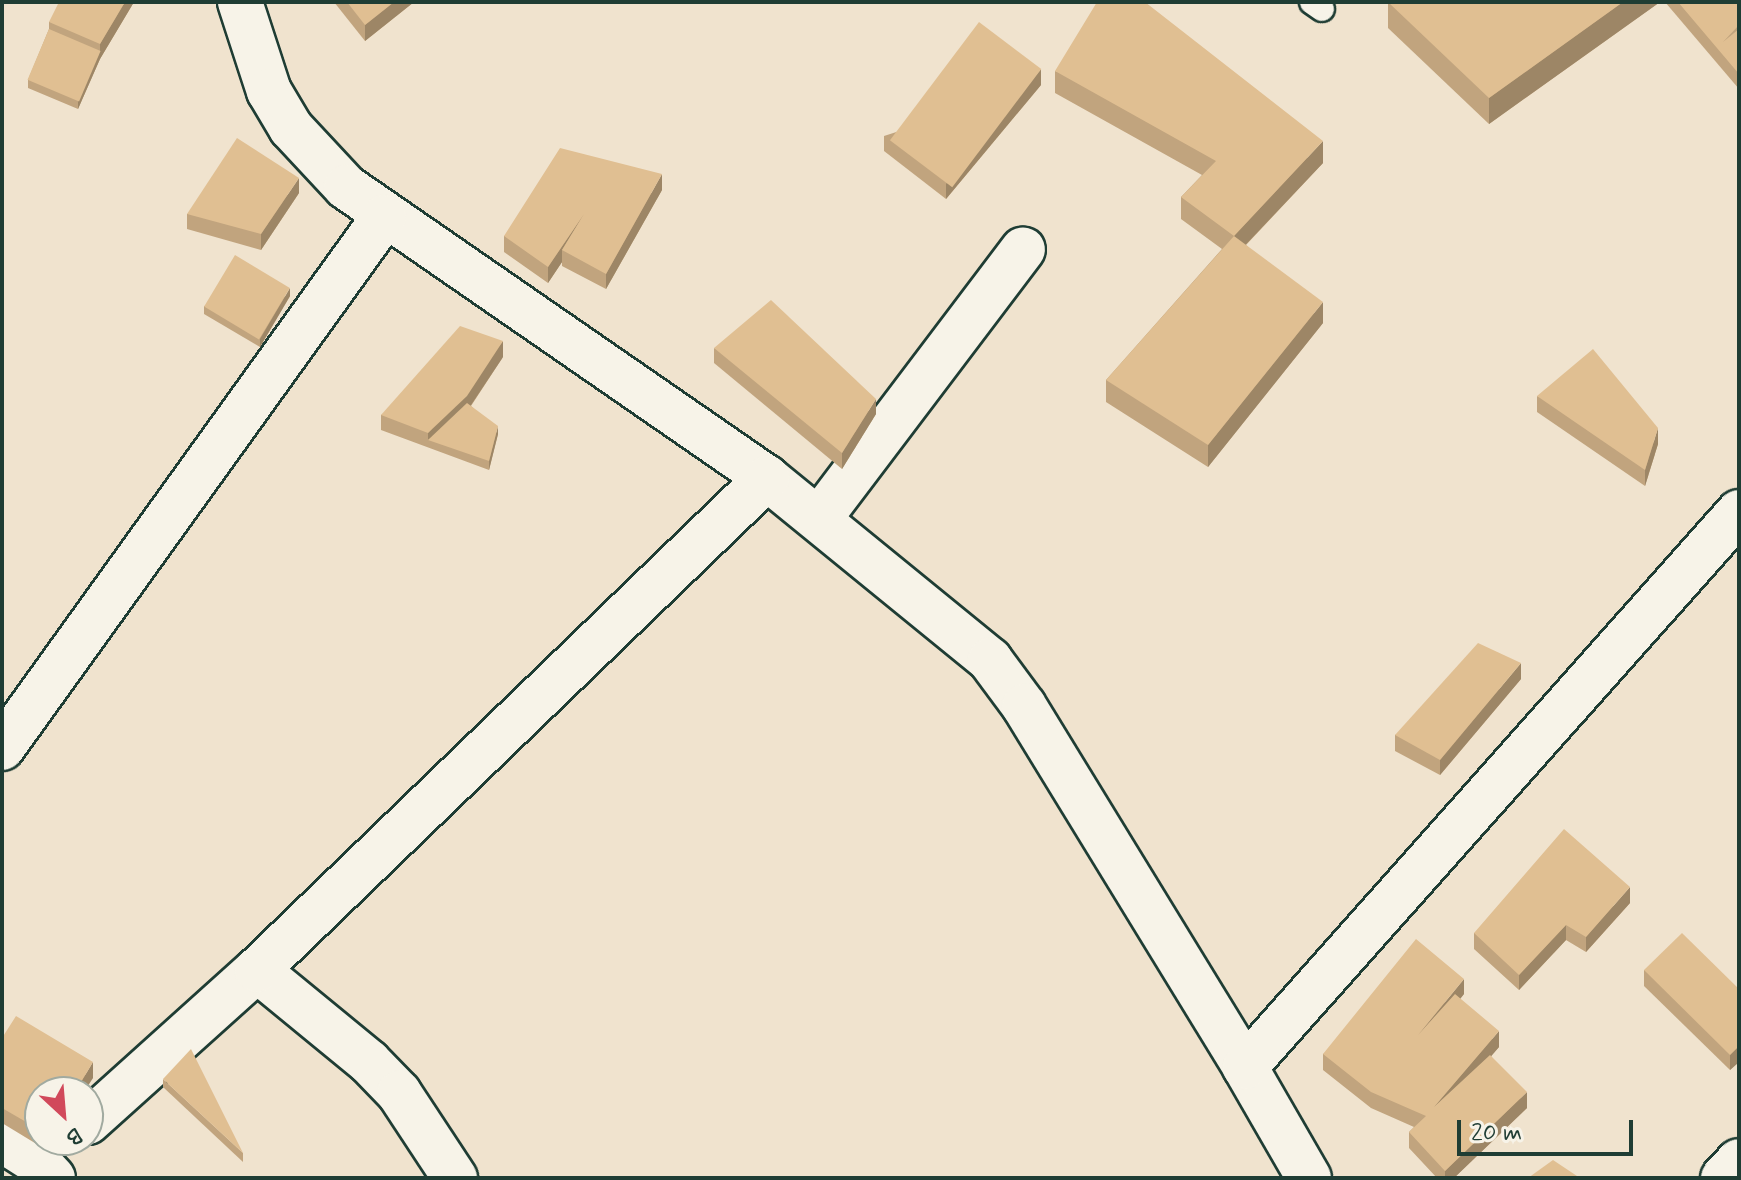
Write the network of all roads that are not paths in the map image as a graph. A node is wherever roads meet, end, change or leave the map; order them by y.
1 (240, 2) edge
2 (384, 217) junction
3 (1023, 249) dead end
4 (767, 478) junction
5 (1739, 512) edge
6 (819, 519) junction
7 (2, 748) edge
8 (257, 970) junction
9 (1245, 1067) junction
10 (104, 1108) edge
11 (2, 1140) edge
12 (1739, 1161) edge
13 (47, 1165) edge
14 (455, 1178) edge
15 (1309, 1178) edge
16 (1723, 1178) edge

1 - 2 street
2 - 4 street
2 - 7 street
3 - 6 street
4 - 6 street
4 - 8 street
5 - 9 street
6 - 9 street
8 - 10 street
8 - 14 street
9 - 15 street
11 - 13 street
12 - 16 street

